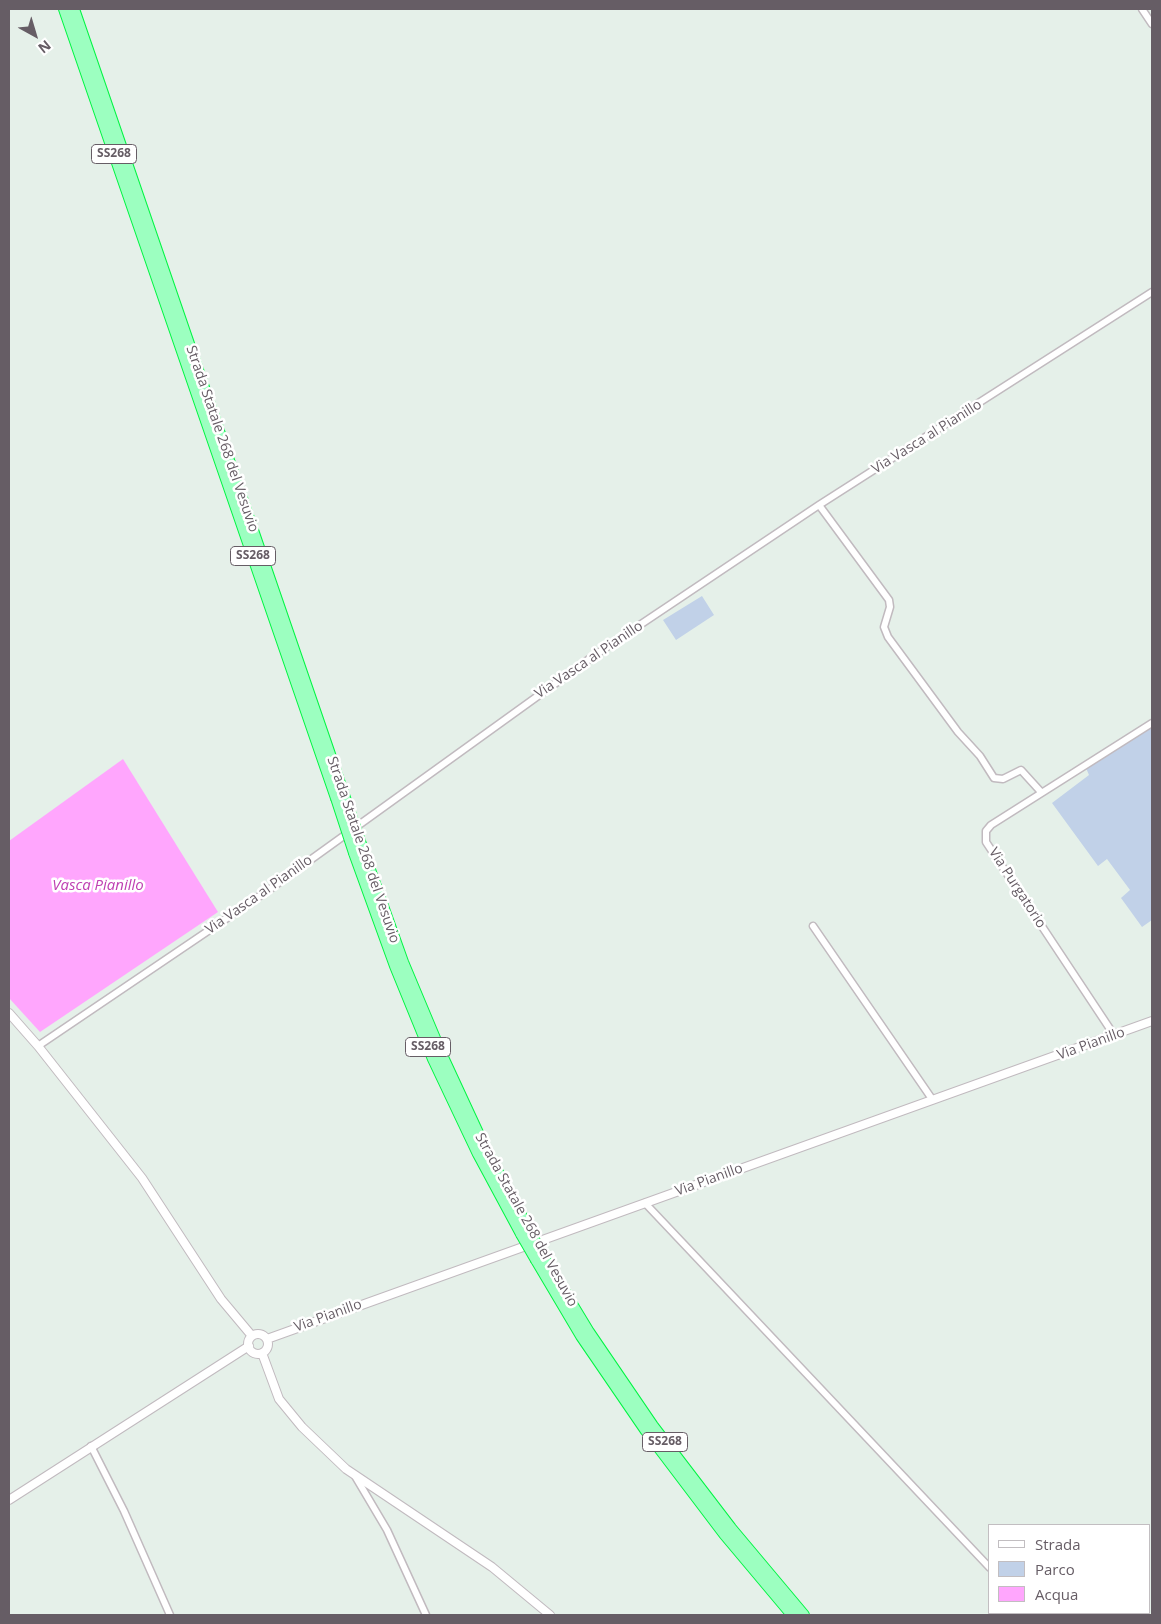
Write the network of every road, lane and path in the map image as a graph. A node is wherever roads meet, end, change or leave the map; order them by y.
1 (64, 9) edge
2 (74, 9) edge
3 (1142, 9) edge
4 (1152, 24) edge
5 (1152, 292) edge
6 (168, 297) junction
7 (819, 505) junction
8 (1152, 723) edge
9 (1041, 792) junction
10 (813, 926) dead end
11 (9, 1012) edge
12 (1152, 1021) edge
13 (1114, 1035) junction
14 (38, 1046) junction
15 (932, 1099) junction
16 (645, 1203) junction
17 (540, 1258) junction
18 (252, 1336) junction
19 (267, 1339) junction
20 (249, 1346) junction
21 (262, 1352) junction
22 (91, 1446) junction
23 (355, 1475) junction
24 (9, 1500) edge
25 (988, 1566) edge
26 (170, 1615) edge
27 (426, 1615) edge
28 (550, 1615) edge
29 (792, 1615) edge
30 (804, 1615) edge

1 - 6 highway, Strada Statale 268 del Vesuvio / SS268
2 - 6 highway, Strada Statale 268 del Vesuvio / SS268
3 - 4 street
5 - 7 street, Via Vasca al Pianillo
6 - 17 highway, Strada Statale 268 del Vesuvio / SS268, bridge
7 - 9 street
7 - 14 street, Via Vasca al Pianillo
8 - 9 street, Via Purgatorio
9 - 13 street, Via Purgatorio
10 - 15 street
11 - 14 street
12 - 13 street, Via Pianillo
13 - 15 street, Via Pianillo
14 - 18 street
15 - 16 street, Via Pianillo
16 - 19 street, Via Pianillo
16 - 25 street
17 - 29 highway, Strada Statale 268 del Vesuvio / SS268
17 - 30 highway, Strada Statale 268 del Vesuvio / SS268
18 - 19 street
18 - 20 street
19 - 21 street
20 - 21 street
20 - 22 street
21 - 23 street
22 - 24 street
22 - 26 street
23 - 27 street
23 - 28 street

